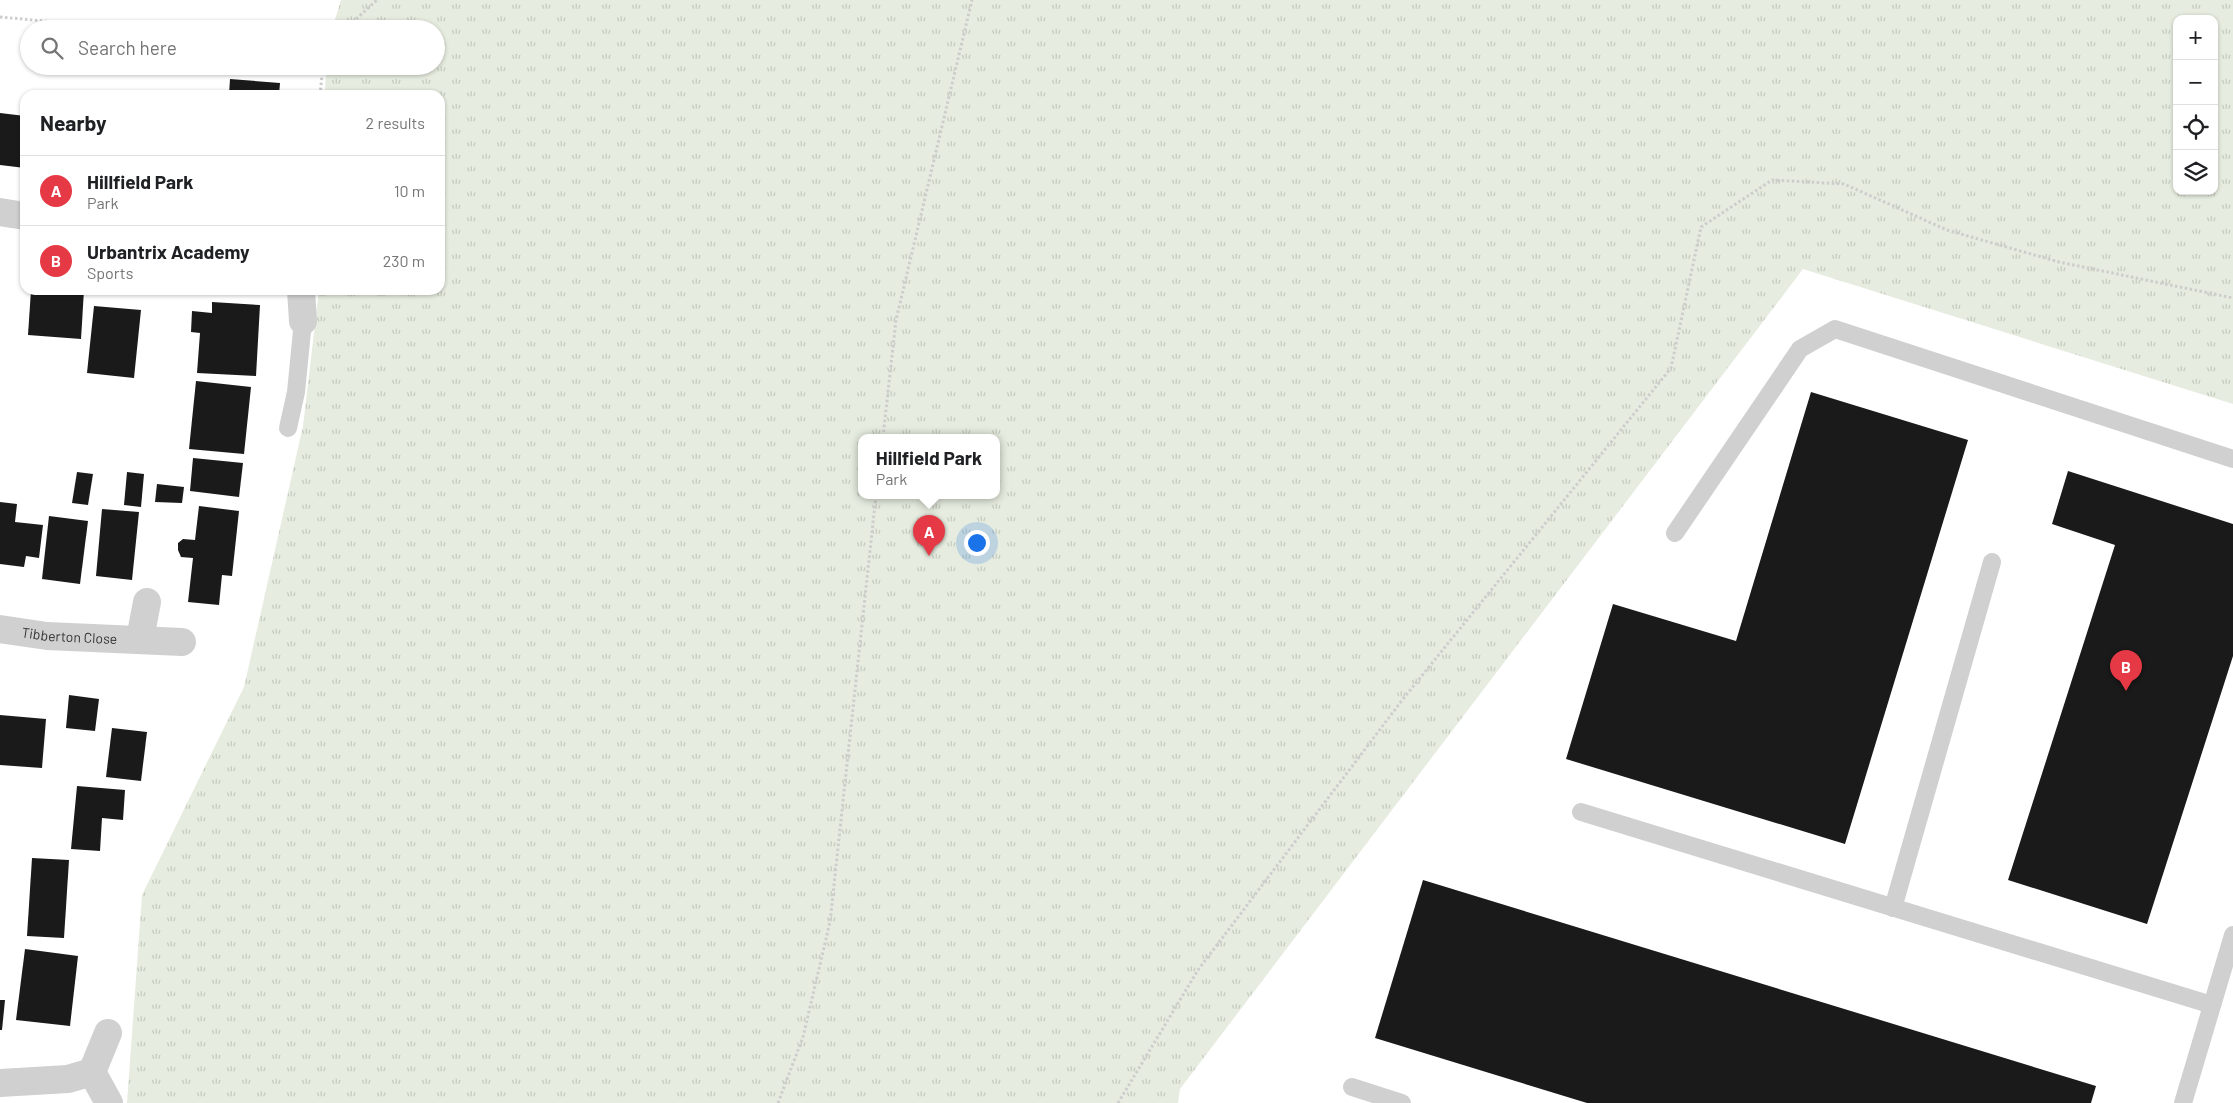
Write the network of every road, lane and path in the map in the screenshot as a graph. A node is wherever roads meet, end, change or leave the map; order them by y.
1 (377, 0) edge
2 (972, 0) edge
3 (0, 17) edge
4 (34, 20) edge
5 (355, 20) edge
6 (322, 75) edge
7 (321, 90) edge
8 (0, 212) edge
9 (20, 215) edge
10 (301, 295) edge
11 (2233, 298) edge
12 (303, 321) joint
13 (288, 428) dead end
14 (883, 434) edge
15 (2233, 459) edge
16 (876, 499) edge
17 (1675, 533) dead end
18 (1992, 562) dead end
19 (147, 602) dead end
20 (0, 629) edge
21 (140, 639) junction
22 (182, 642) dead end
23 (1581, 812) dead end
24 (1893, 908) junction
25 (2233, 935) edge
26 (2212, 1005) junction
27 (108, 1033) dead end
28 (92, 1072) junction
29 (0, 1083) edge
30 (1352, 1088) dead end
31 (109, 1103) edge
32 (778, 1103) edge
33 (1118, 1103) edge
34 (1402, 1103) edge
35 (2184, 1103) edge

1 - 5 path
2 - 14 path
3 - 4 path
6 - 7 path
8 - 9 street
10 - 12 street
11 - 33 path
12 - 13 lane
15 - 17 lane
16 - 32 path
18 - 24 lane
19 - 21 street
20 - 21 street, Tibberton Close
21 - 22 street, Tibberton Close
23 - 24 lane
24 - 26 lane
25 - 26 lane
26 - 35 lane
27 - 28 street
28 - 29 street
28 - 31 street
30 - 34 lane

